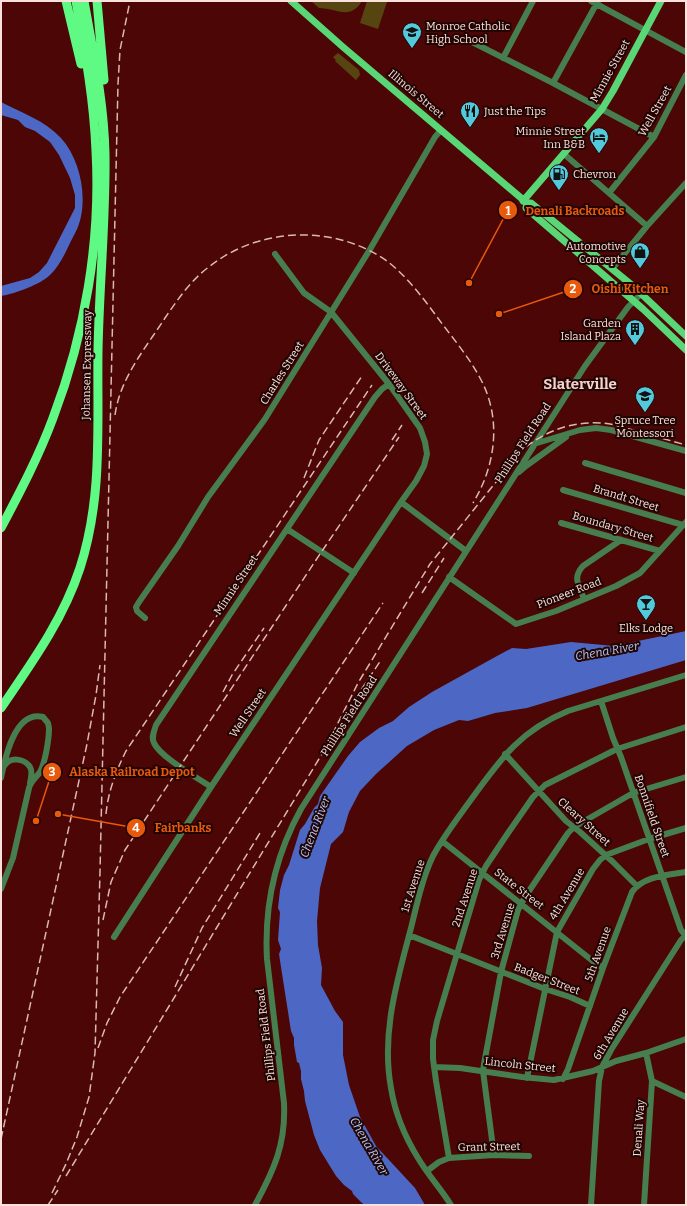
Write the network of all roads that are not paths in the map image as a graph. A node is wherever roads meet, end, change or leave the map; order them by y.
1 (66, 1) edge
2 (76, 1) edge
3 (84, 1) edge
4 (97, 1) edge
5 (291, 1) edge
6 (533, 1) edge
7 (661, 1) edge
8 (595, 2) edge
9 (645, 30) junction
10 (470, 41) dead end
11 (686, 52) edge
12 (503, 58) junction
13 (686, 75) edge
14 (553, 83) junction
15 (93, 105) junction
16 (602, 109) junction
17 (441, 130) junction
18 (654, 138) junction
19 (105, 153) junction
20 (564, 154) junction
21 (685, 187) edge
22 (609, 192) junction
23 (525, 202) junction
24 (647, 226) junction
25 (275, 254) dead end
26 (612, 269) junction
27 (641, 294) junction
28 (634, 301) junction
29 (331, 312) junction
30 (686, 336) edge
31 (686, 350) edge
32 (389, 384) junction
33 (580, 430) junction
34 (534, 444) junction
35 (686, 451) edge
36 (585, 463) dead end
37 (513, 478) junction
38 (563, 490) dead end
39 (686, 492) edge
40 (401, 502) junction
41 (561, 523) dead end
42 (685, 524) edge
43 (1, 528) edge
44 (287, 529) junction
45 (621, 540) junction
46 (466, 551) junction
47 (660, 551) junction
48 (354, 573) junction
49 (449, 577) junction
50 (584, 599) junction
51 (145, 618) dead end
52 (686, 675) edge
53 (601, 701) junction
54 (1, 708) edge
55 (686, 727) edge
56 (617, 749) junction
57 (505, 754) junction
58 (3, 768) junction
59 (686, 777) edge
60 (1, 778) edge
61 (30, 783) junction
62 (211, 787) junction
63 (539, 792) junction
64 (633, 793) junction
65 (574, 827) junction
66 (686, 828) edge
67 (649, 839) junction
68 (442, 841) junction
69 (606, 855) junction
70 (686, 872) edge
71 (482, 873) junction
72 (663, 876) junction
73 (636, 885) junction
74 (1, 889) edge
75 (521, 904) junction
76 (557, 932) junction
77 (409, 935) junction
78 (686, 935) edge
79 (114, 936) dead end
80 (458, 955) junction
81 (603, 968) junction
82 (501, 972) junction
83 (545, 989) junction
84 (590, 1006) junction
85 (686, 1039) edge
86 (646, 1053) junction
87 (434, 1067) junction
88 (602, 1067) junction
89 (484, 1071) junction
90 (527, 1078) junction
91 (563, 1079) junction
92 (652, 1081) junction
93 (686, 1097) edge
94 (494, 1155) junction
95 (529, 1156) dead end
96 (449, 1158) junction
97 (427, 1171) junction
98 (255, 1205) edge
99 (451, 1205) edge
100 (591, 1205) edge
101 (644, 1205) edge

1 - 15 highway
2 - 15 highway, Johansen Expressway
3 - 19 highway, Johansen Expressway
4 - 19 highway
5 - 17 main road, Illinois Street
6 - 12 street
7 - 9 main road, Minnie Street
8 - 9 street
8 - 14 street
9 - 11 street
9 - 16 main road, Minnie Street
10 - 12 street
12 - 14 street
13 - 18 street, Well Street
14 - 16 street
15 - 43 highway, Johansen Expressway
16 - 18 street
16 - 20 main road, Minnie Street
17 - 23 main road, Illinois Street
17 - 29 street, Charles Street
18 - 22 street, Well Street
19 - 54 highway, Johansen Expressway
20 - 22 street
20 - 23 main road, Minnie Street
21 - 24 street
22 - 24 street
23 - 26 main road, Illinois Street
23 - 28 main road, Illinois Street
24 - 26 street
25 - 29 street, Driveway Street
26 - 27 main road, Illinois Street
27 - 28 street, Phillips Field Road
27 - 30 main road, Illinois Street
28 - 31 main road, Illinois Street
28 - 34 street, Phillips Field Road
29 - 32 street, Driveway Street
29 - 51 street, Charles Street
32 - 40 street, Driveway Street
32 - 44 street, Minnie Street
33 - 34 street
33 - 35 street
33 - 37 street
34 - 37 street, Phillips Field Road
36 - 39 street
37 - 46 street, Phillips Field Road
38 - 42 street, Brandt Street
40 - 46 street
40 - 48 street, Well Street
41 - 45 street, Boundary Street
42 - 47 street, Pioneer Road
44 - 48 street
44 - 62 street, Minnie Street
45 - 47 street, Boundary Street
45 - 50 street
46 - 49 street, Phillips Field Road
47 - 50 street, Pioneer Road
48 - 62 street, Well Street
49 - 50 street, Pioneer Road
49 - 98 street, Phillips Field Road
52 - 53 street, 1st Avenue
53 - 56 street, Bonnifield Street
53 - 57 street, 1st Avenue
55 - 56 street, 2nd Avenue
56 - 63 street, 2nd Avenue
56 - 64 street, Bonnifield Street
57 - 63 street, Cleary Street
57 - 68 street, 1st Avenue
58 - 60 street
58 - 61 street
58 - 61 street
59 - 64 street, 3rd Avenue
61 - 74 street
62 - 79 street, Well Street
63 - 65 street, Cleary Street
63 - 71 street, 2nd Avenue
64 - 65 street, 3rd Avenue
64 - 67 street, Bonnifield Street
65 - 69 street, Cleary Street
65 - 75 street, 3rd Avenue
66 - 67 street, 4th Avenue
67 - 69 street, 4th Avenue
67 - 72 street, Bonnifield Street
68 - 71 street, State Street
68 - 77 street, 1st Avenue
69 - 73 street, Cleary Street
69 - 76 street, 4th Avenue
70 - 72 street
71 - 75 street, State Street
71 - 80 street, 2nd Avenue
72 - 73 street
72 - 78 street, Bonnifield Street
73 - 81 street, 5th Avenue
75 - 76 street, State Street
75 - 82 street, 3rd Avenue
76 - 81 street, State Street
76 - 83 street, 4th Avenue
77 - 80 street, Badger Street
77 - 97 street, 1st Avenue
78 - 88 street, 6th Avenue
80 - 82 street, Badger Street
80 - 87 street, 2nd Avenue
81 - 84 street, 5th Avenue
82 - 83 street, Badger Street
82 - 89 street, 3rd Avenue
83 - 84 street, Badger Street
83 - 90 street, 4th Avenue
84 - 91 street, 5th Avenue
85 - 86 street, Lincoln Street
86 - 88 street, Lincoln Street
86 - 92 street, Denali Way
87 - 89 street, Lincoln Street
87 - 96 street, 2nd Avenue
88 - 91 street, Lincoln Street
88 - 100 street, 6th Avenue
89 - 90 street, Lincoln Street
89 - 94 street, 3rd Avenue
90 - 91 street, Lincoln Street
92 - 93 street
92 - 101 street, Denali Way
94 - 95 street, Grant Street
94 - 96 street, Grant Street
96 - 97 street
97 - 99 street, 1st Avenue

